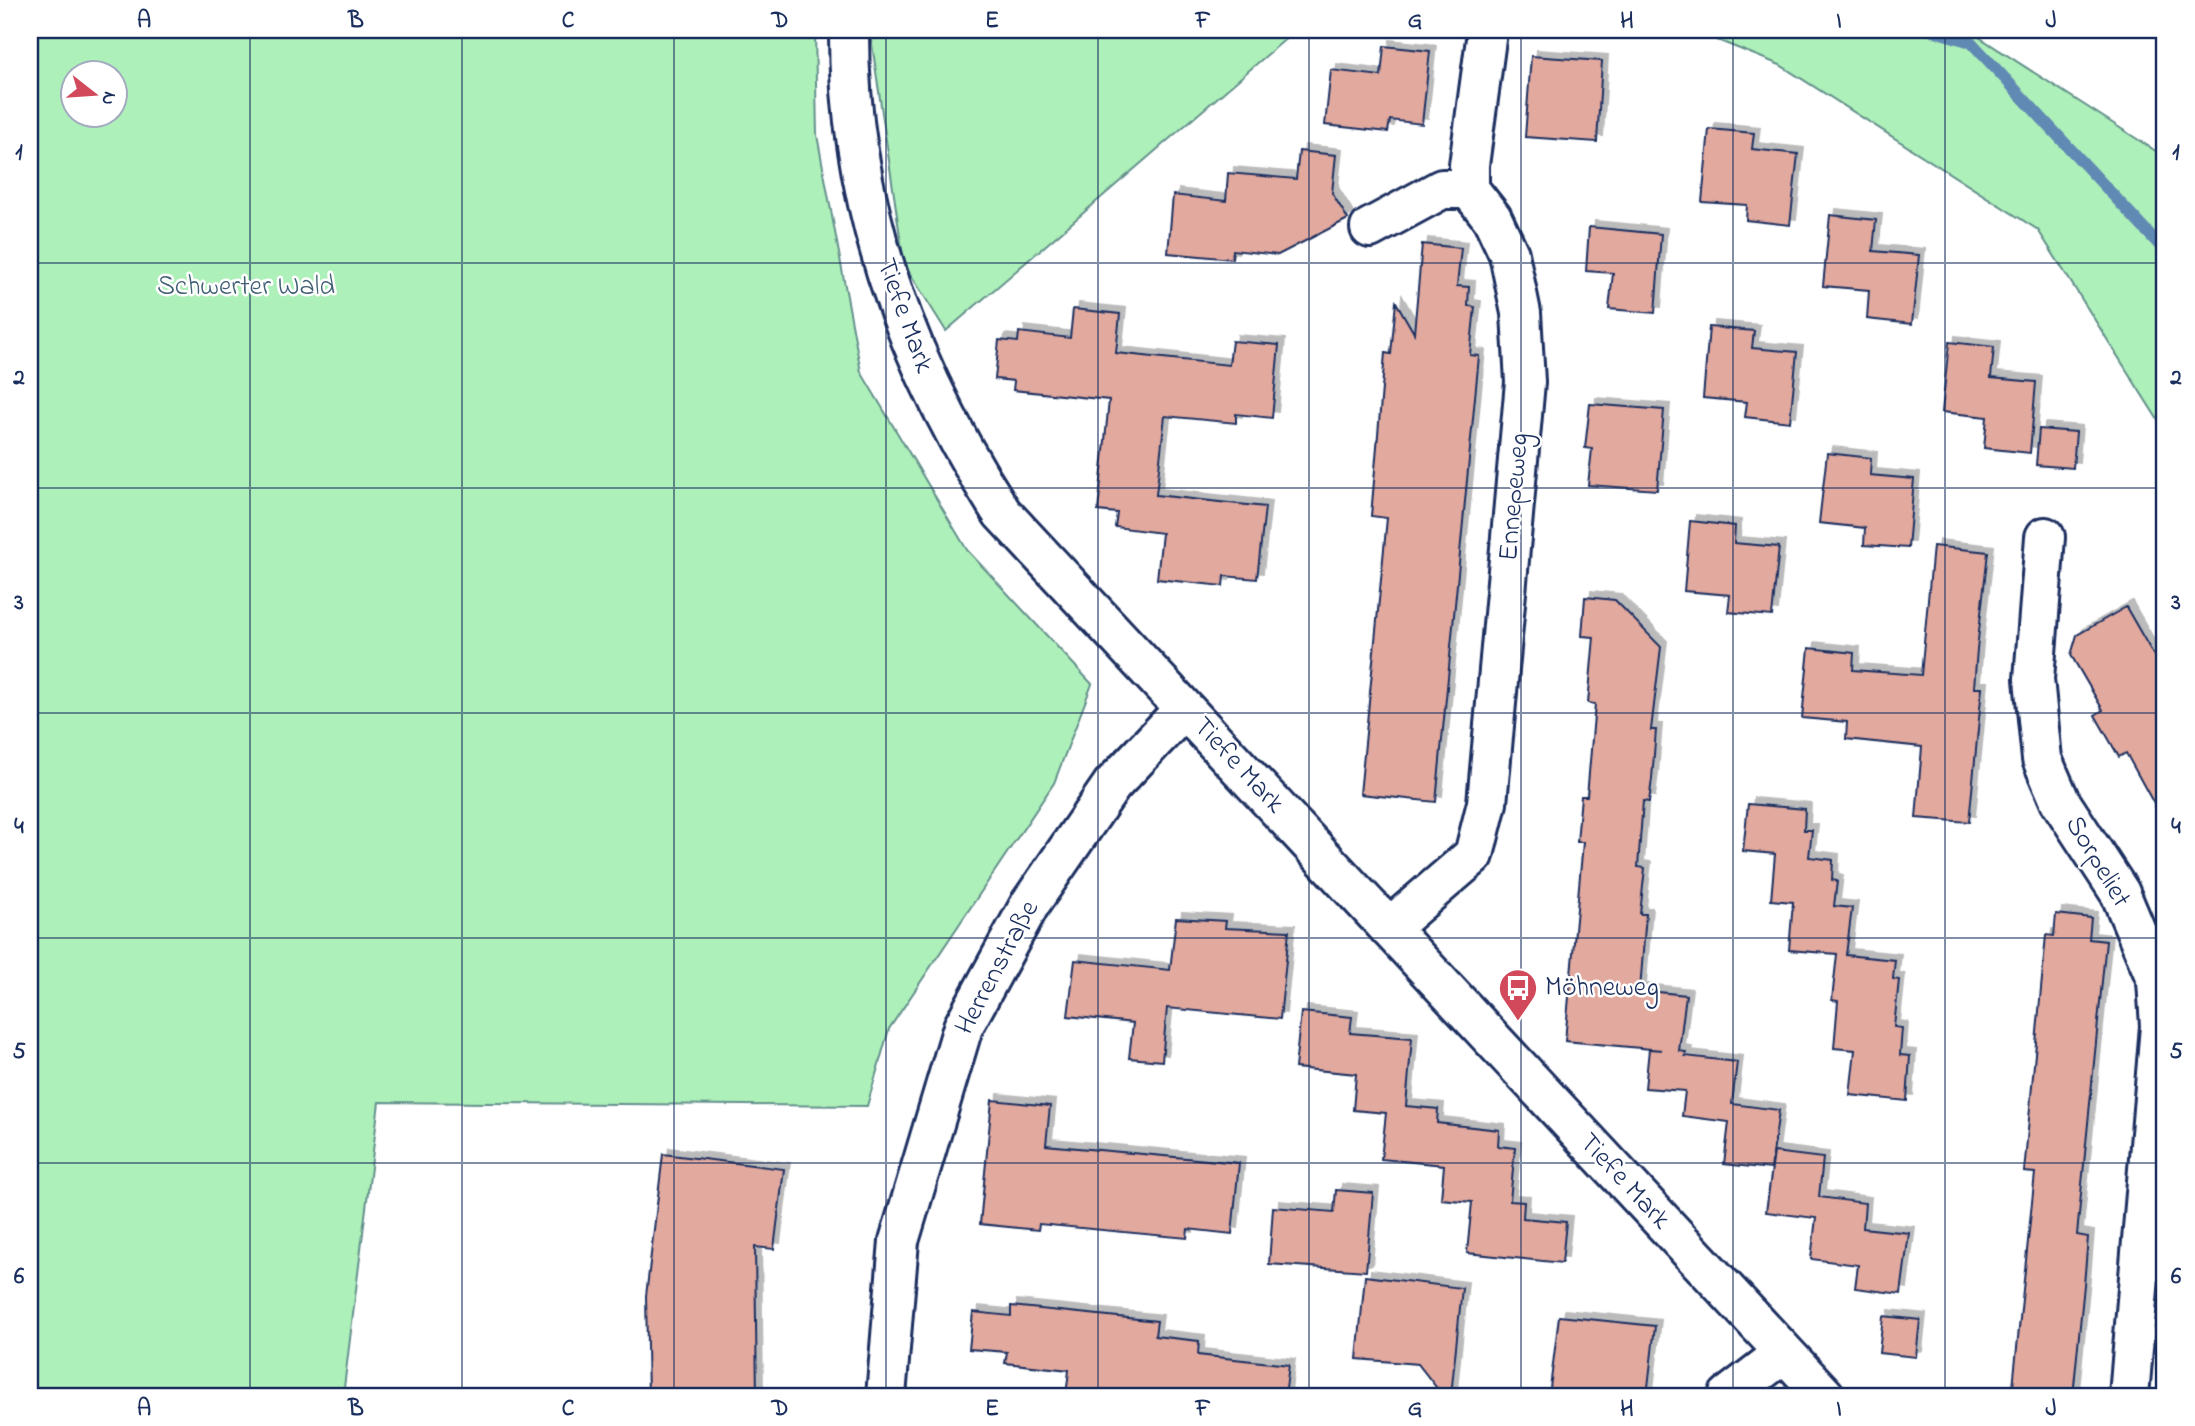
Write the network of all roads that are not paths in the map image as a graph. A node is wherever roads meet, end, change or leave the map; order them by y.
1 (849, 30) edge
2 (1486, 39) dead end
3 (1469, 189) junction
4 (1370, 228) dead end
5 (2045, 537) dead end
6 (1184, 709) junction
7 (1389, 928) junction
8 (1784, 1353) junction
9 (886, 1396) edge
10 (1728, 1396) edge
11 (1825, 1396) edge
12 (2129, 1396) edge

1 - 6 street, Tiefe Mark
2 - 3 street
3 - 4 street
3 - 7 street, Ennepeweg
5 - 12 street, Sorpeliet
6 - 7 street, Tiefe Mark
6 - 9 street, Herrenstraße
7 - 8 street, Tiefe Mark
8 - 10 street
8 - 11 street, Tiefe Mark

